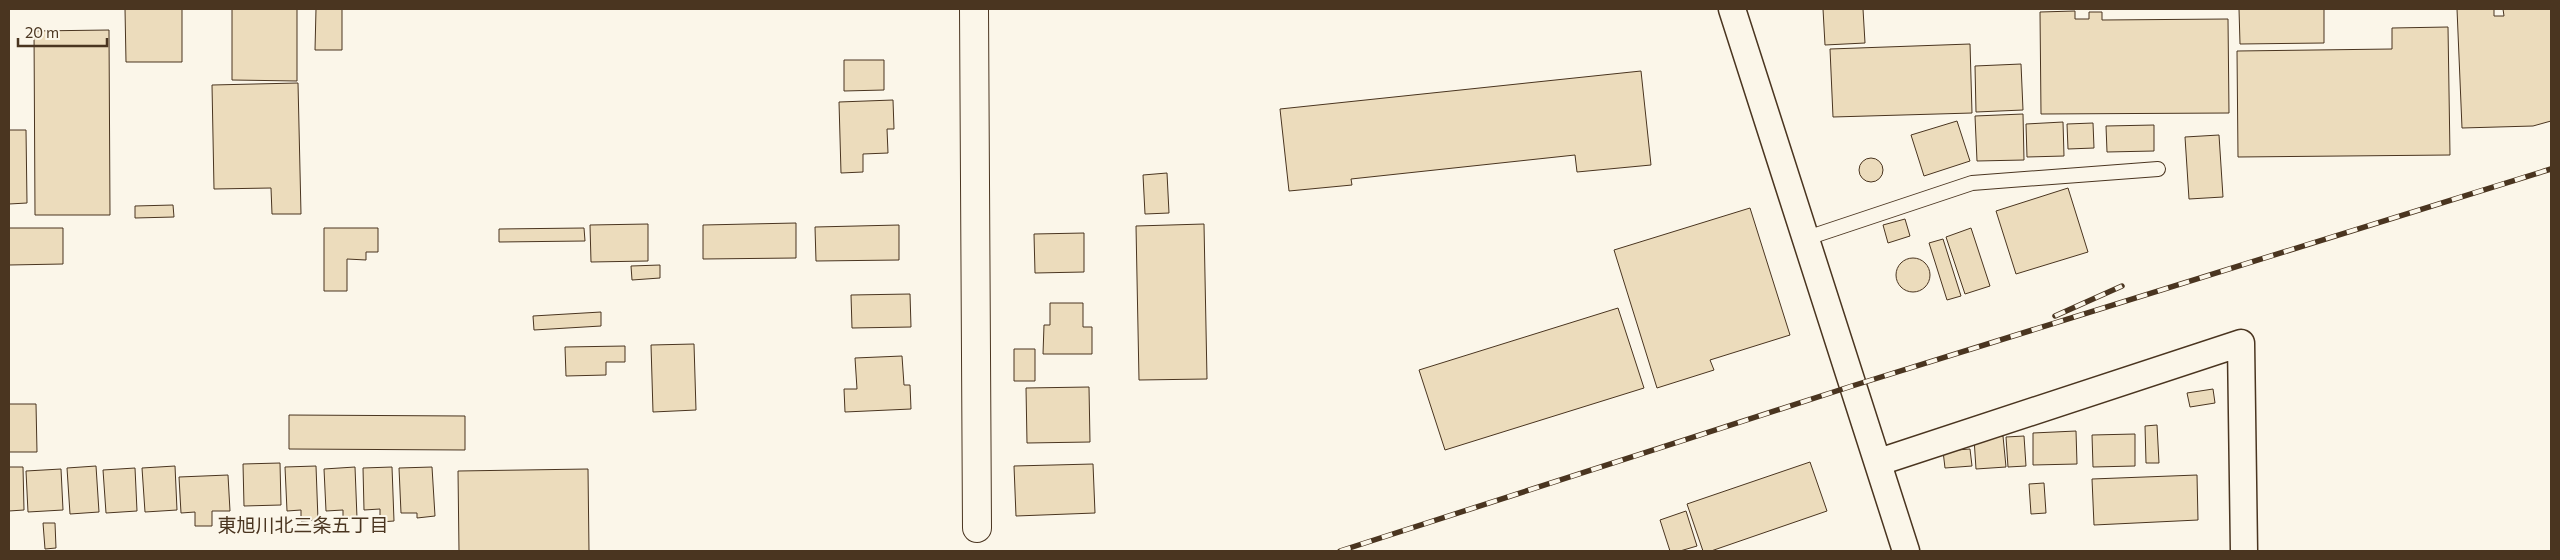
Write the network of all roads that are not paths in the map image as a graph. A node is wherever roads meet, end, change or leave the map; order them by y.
1 (974, 9) edge
2 (1732, 9) edge
3 (2158, 169) dead end
4 (1804, 238) junction
5 (1879, 462) junction
6 (977, 528) dead end
7 (1906, 551) edge
8 (2244, 551) edge

1 - 6 street
2 - 4 street
3 - 4 lane
4 - 5 street
5 - 7 street
5 - 8 street

